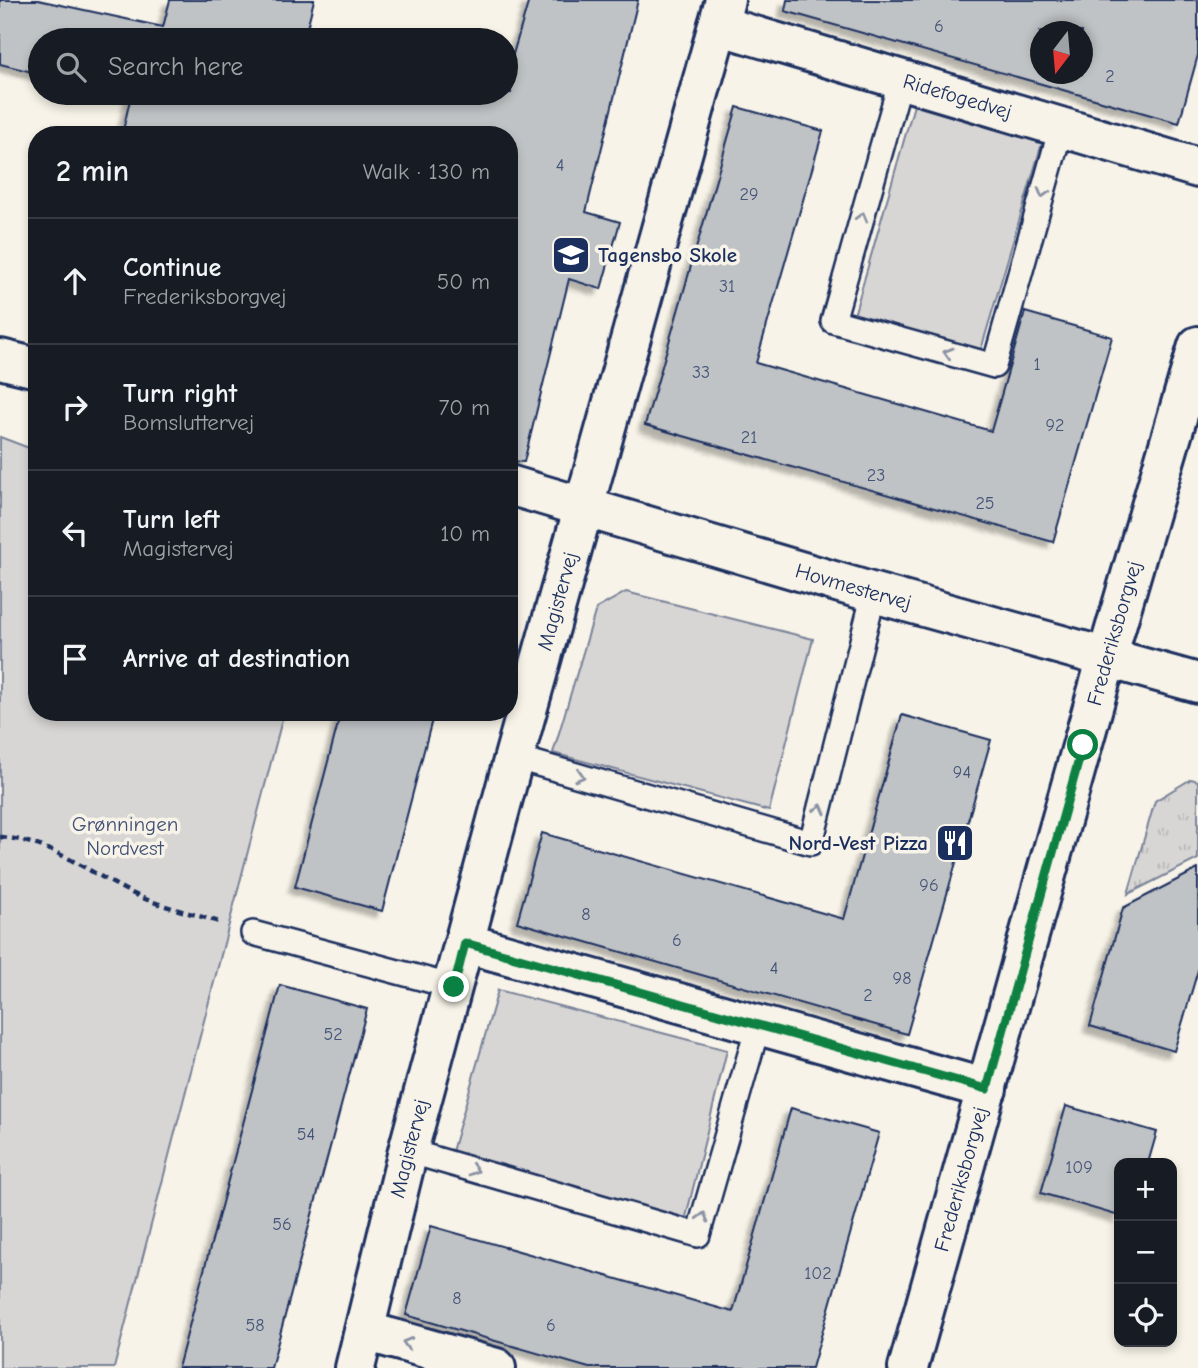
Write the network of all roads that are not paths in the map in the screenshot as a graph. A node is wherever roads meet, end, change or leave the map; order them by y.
1 (721, 12) edge
2 (901, 79) junction
3 (1061, 128) junction
4 (1198, 168) edge
5 (1198, 346) edge
6 (0, 359) edge
7 (28, 366) edge
8 (518, 487) edge
9 (585, 506) junction
10 (874, 593) junction
11 (1107, 657) junction
12 (1198, 683) edge
13 (514, 757) junction
14 (253, 933) road end
15 (465, 943) junction
16 (454, 987) junction
17 (758, 1026) junction
18 (987, 1089) junction
19 (408, 1151) junction
20 (365, 1331) junction
21 (355, 1368) edge
22 (496, 1368) edge
23 (908, 1368) edge

1 - 2 street, Ridefogedvej
1 - 9 street, Magistervej
2 - 3 street, Ridefogedvej
3 -> 2 lane
3 - 4 street, Ridefogedvej
5 - 11 street, Frederiksborgvej
6 - 7 street
8 - 9 street, Hovmestervej
9 - 10 street, Hovmestervej
9 - 13 street, Magistervej
10 - 11 street, Hovmestervej
13 -> 10 lane
11 - 12 street, Hovmestervej
11 - 18 street, Frederiksborgvej
13 - 15 street, Magistervej
14 - 16 lane
15 - 16 street, Magistervej
15 - 17 street
16 - 19 street, Magistervej
17 - 18 street
19 -> 17 lane
18 - 23 street, Frederiksborgvej
19 - 20 street, Magistervej
20 - 21 street, Magistervej
22 -> 20 street

